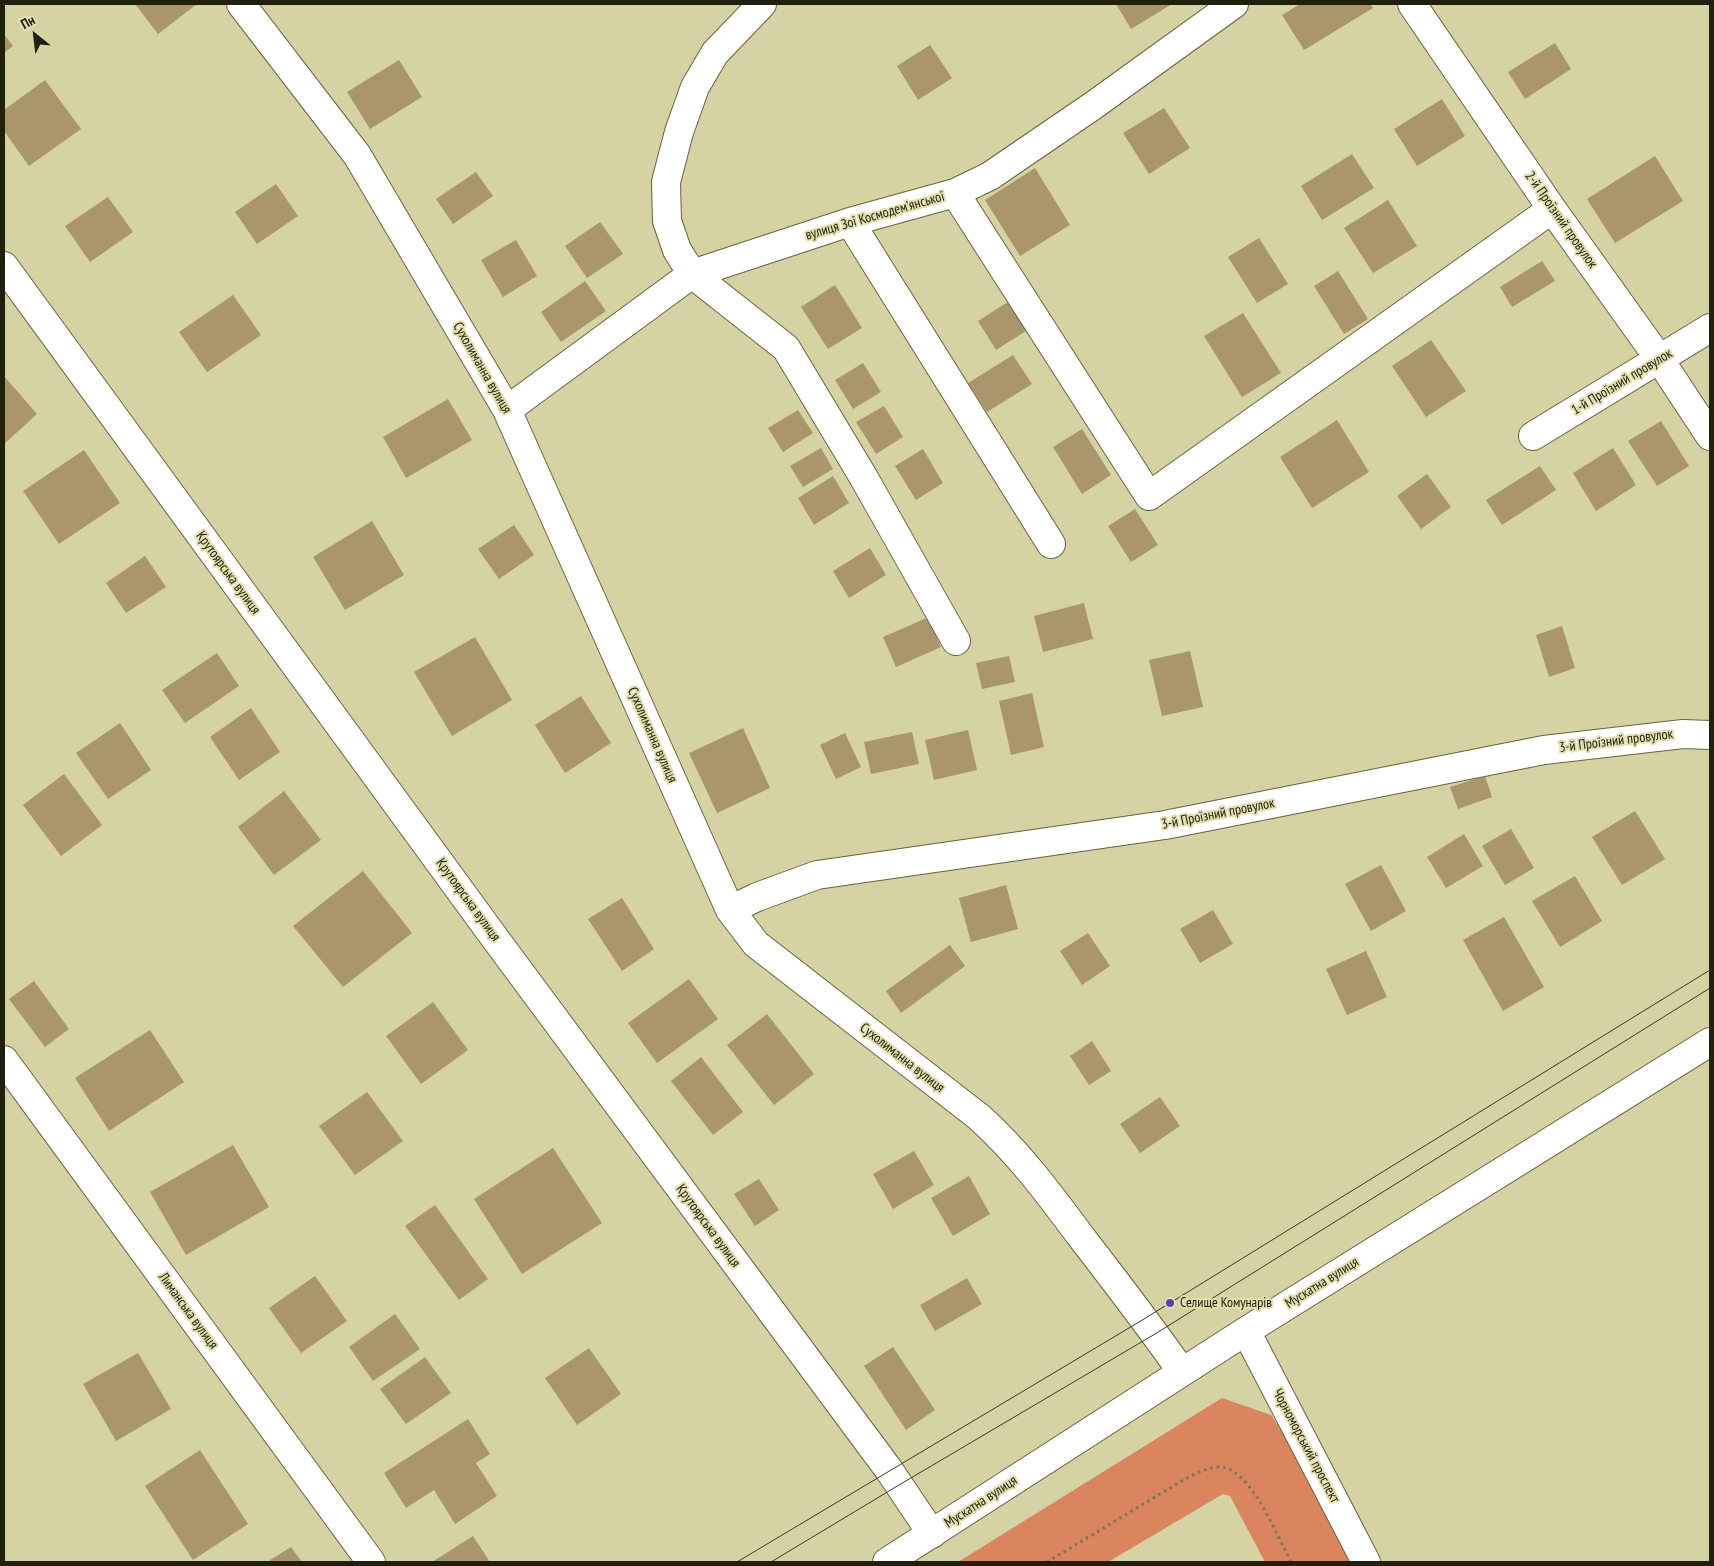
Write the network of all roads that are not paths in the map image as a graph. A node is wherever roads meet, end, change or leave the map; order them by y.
1 (241, 4) edge
2 (762, 4) edge
3 (1234, 4) edge
4 (1412, 4) edge
5 (955, 193) junction
6 (1552, 209) junction
7 (850, 222) junction
8 (4, 266) edge
9 (692, 274) junction
10 (1710, 328) edge
11 (1660, 360) junction
12 (507, 410) junction
13 (1534, 436) dead end
14 (1710, 436) edge
15 (1051, 544) dead end
16 (956, 641) dead end
17 (1710, 735) edge
18 (730, 910) junction
19 (1710, 1042) edge
20 (4, 1060) edge
21 (1246, 1331) junction
22 (1182, 1372) junction
23 (932, 1534) junction
24 (371, 1562) edge
25 (887, 1562) edge
26 (1366, 1562) edge

1 - 12 street, Сухолиманна вулиця
2 - 9 street
3 - 5 street, вулиця Зої Космодемʼянської
4 - 6 street, 2-й Проїзний провулок
5 - 6 street
5 - 7 street, вулиця Зої Космодемʼянської
6 - 11 street, 2-й Проїзний провулок
7 - 9 street, вулиця Зої Космодемʼянської
7 - 15 street
8 - 23 street, Крутоярська вулиця
9 - 12 street, вулиця Зої Космодемʼянської
9 - 16 street
10 - 11 street, 1-й Проїзний провулок
11 - 13 street, 1-й Проїзний провулок
11 - 14 street, 2-й Проїзний провулок
12 - 18 street, Сухолиманна вулиця
17 - 18 street, 3-й Проїзний провулок
18 - 22 street, Сухолиманна вулиця
19 - 21 street, Мускатна вулиця
20 - 24 street, Лиманська вулиця
21 - 22 street, Мускатна вулиця
21 - 26 street, Чорноморський проспект
22 - 23 street, Мускатна вулиця
23 - 25 street, Мускатна вулиця

